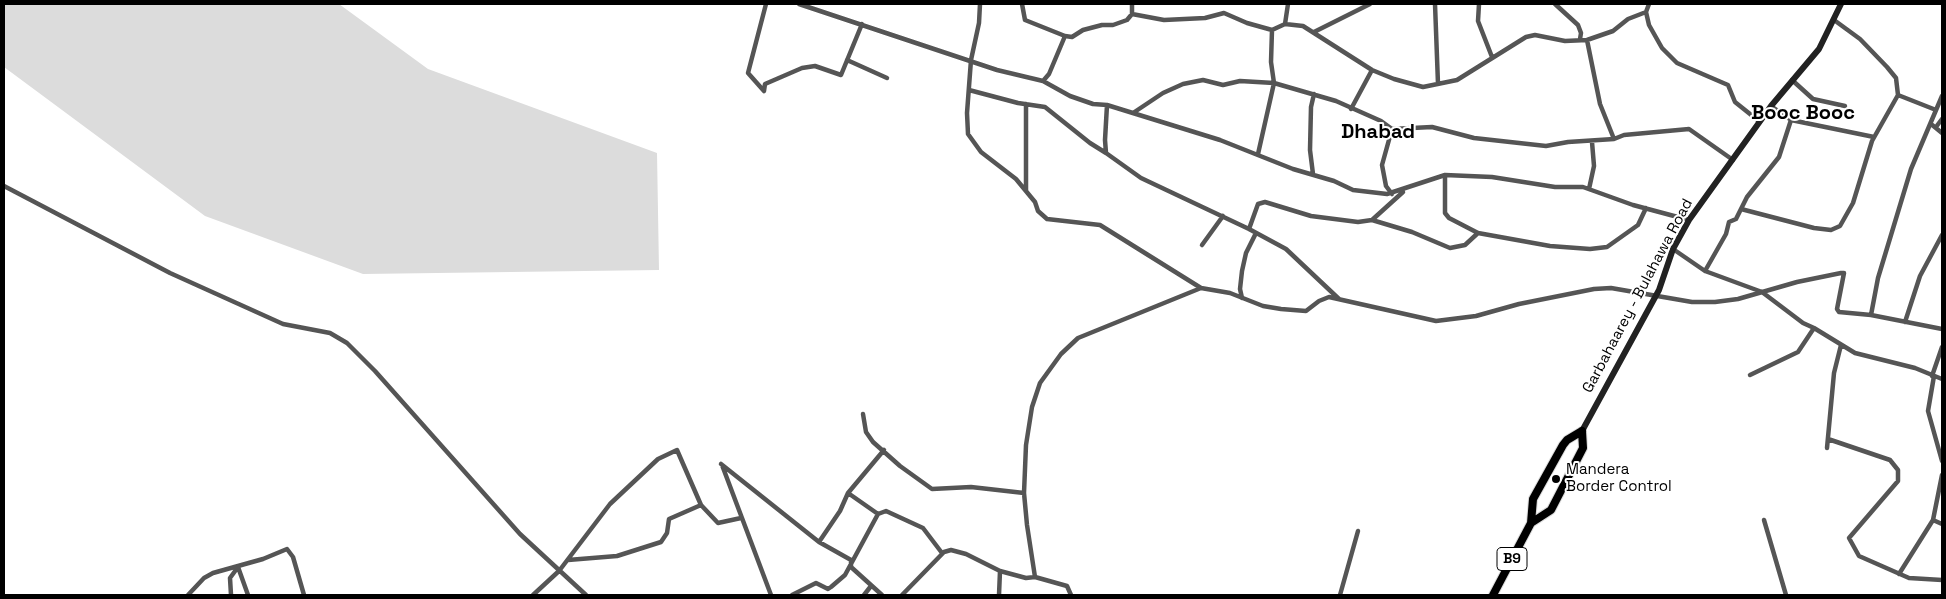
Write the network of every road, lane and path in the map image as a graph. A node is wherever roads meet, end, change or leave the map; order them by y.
1 (766, 4) edge
2 (799, 4) edge
3 (822, 4) edge
4 (980, 4) edge
5 (1022, 4) edge
6 (1132, 4) edge
7 (1288, 4) edge
8 (1370, 4) edge
9 (1435, 4) edge
10 (1479, 4) edge
11 (1555, 4) edge
12 (1649, 4) edge
13 (1842, 4) edge
14 (822, 12) junction
15 (1646, 12) junction
16 (1132, 14) junction
17 (1834, 20) junction
18 (862, 24) junction
19 (1285, 24) junction
20 (1272, 30) junction
21 (1314, 32) junction
22 (1066, 36) junction
23 (1580, 39) junction
24 (1587, 40) junction
25 (1492, 57) junction
26 (847, 60) junction
27 (971, 60) junction
28 (1372, 70) junction
29 (887, 78) dead end
30 (1792, 80) junction
31 (1043, 81) junction
32 (1274, 83) junction
33 (1438, 84) junction
34 (970, 90) junction
35 (1314, 94) junction
36 (1898, 95) junction
37 (1942, 96) edge
38 (1026, 104) junction
39 (1107, 105) junction
40 (1771, 106) junction
41 (1844, 106) dead end
42 (1351, 109) junction
43 (1936, 110) junction
44 (1133, 113) junction
45 (1942, 119) edge
46 (1791, 120) junction
47 (1760, 122) junction
48 (1931, 124) junction
49 (1936, 127) junction
50 (1392, 129) junction
51 (1942, 133) edge
52 (1874, 137) junction
53 (1614, 140) junction
54 (1592, 142) junction
55 (1106, 153) junction
56 (1258, 154) junction
57 (1733, 160) junction
58 (1313, 174) junction
59 (1445, 176) junction
60 (4, 186) edge
61 (1406, 189) junction
62 (1589, 189) junction
63 (1026, 190) junction
64 (1392, 194) junction
65 (1646, 208) junction
66 (1741, 209) junction
67 (1223, 216) junction
68 (1372, 220) junction
69 (1689, 220) junction
70 (1249, 228) junction
71 (1256, 233) junction
72 (1478, 233) junction
73 (1942, 235) edge
74 (1202, 245) dead end
75 (1673, 249) junction
76 (1705, 271) junction
77 (1200, 288) junction
78 (1762, 292) junction
79 (1655, 297) junction
80 (1242, 298) junction
81 (1339, 299) junction
82 (1871, 315) junction
83 (1905, 322) junction
84 (1814, 328) junction
85 (1942, 329) edge
86 (1841, 345) junction
87 (1942, 347) edge
88 (1750, 375) dead end
89 (1933, 376) junction
90 (1942, 379) edge
91 (863, 414) dead end
92 (1582, 432) junction
93 (1828, 439) junction
94 (1827, 448) dead end
95 (884, 450) junction
96 (1942, 461) edge
97 (1942, 475) edge
98 (848, 493) junction
99 (1024, 493) junction
100 (701, 505) junction
101 (878, 514) junction
102 (741, 518) junction
103 (1764, 520) dead end
104 (1933, 520) junction
105 (1531, 523) junction
106 (1942, 524) edge
107 (1358, 531) dead end
108 (819, 542) junction
109 (942, 553) junction
110 (568, 560) junction
111 (851, 560) junction
112 (238, 567) junction
113 (559, 571) junction
114 (1000, 571) junction
115 (1899, 574) junction
116 (1035, 578) junction
117 (1942, 580) edge
118 (871, 586) junction
119 (188, 595) edge
120 (231, 595) edge
121 (248, 595) edge
122 (304, 595) edge
123 (533, 595) edge
124 (586, 595) edge
125 (771, 595) edge
126 (792, 595) edge
127 (864, 595) edge
128 (882, 595) edge
129 (902, 595) edge
130 (999, 595) edge
131 (1071, 595) edge
132 (1340, 595) edge
133 (1493, 595) edge
134 (1786, 595) edge

1 - 26 street
2 - 14 street
3 - 14 street
4 - 27 street
5 - 22 street
6 - 16 street
7 - 19 street
8 - 21 street
9 - 33 street
10 - 25 street
11 - 23 street
12 - 15 street
13 - 17 main road, Garbahaarey - Bulahawa Road
14 - 18 street
15 - 24 street
15 - 47 street
16 - 20 street
16 - 22 street
17 - 30 main road, Garbahaarey - Bulahawa Road
17 - 36 street
18 - 26 street
18 - 27 street
19 - 20 street
19 - 21 street
20 - 32 street
21 - 28 street
22 - 31 street
23 - 24 street
23 - 25 street
24 - 53 street
25 - 33 street
26 - 29 street
27 - 31 street
27 - 34 street
28 - 33 street
28 - 42 street
30 - 40 main road, Garbahaarey - Bulahawa Road
30 - 41 street
31 - 39 street
32 - 35 street
32 - 44 street
32 - 56 street
34 - 38 street
34 - 63 street
35 - 42 street
35 - 58 street
36 - 43 street
36 - 52 street
37 - 43 street
38 - 55 street
38 - 63 street
39 - 44 street
39 - 55 street
40 - 46 street
40 - 47 main road, Garbahaarey - Bulahawa Road
42 - 50 street
43 - 48 street
44 - 56 street
45 - 49 street
46 - 52 street
46 - 66 street
47 - 57 main road, Garbahaarey - Bulahawa Road
48 - 49 street
48 - 82 street
49 - 51 street
50 - 54 street
50 - 64 street
52 - 66 street
53 - 54 street
53 - 57 street
54 - 62 street
55 - 67 street
56 - 58 street
57 - 69 main road, Garbahaarey - Bulahawa Road
58 - 64 street
59 - 61 street
59 - 62 street
59 - 72 street
60 - 113 street
61 - 64 street
61 - 68 street
62 - 65 street
63 - 77 street
65 - 69 street
65 - 72 street
66 - 76 street
67 - 70 street
67 - 74 street
68 - 70 street
68 - 72 street
69 - 75 main road, Garbahaarey - Bulahawa Road
70 - 71 street
71 - 80 street
71 - 81 street
73 - 83 street
75 - 76 street
75 - 79 main road, Garbahaarey - Bulahawa Road
76 - 78 street
77 - 80 street
77 - 99 street
78 - 79 street
78 - 82 street
78 - 84 street
79 - 81 street
79 - 92 main road, Garbahaarey - Bulahawa Road
80 - 81 street
82 - 83 street
83 - 85 street
84 - 86 street
84 - 88 street
86 - 89 street
86 - 93 street
87 - 89 street
89 - 90 street
89 - 96 street
91 - 95 street
92 - 105 highway, B9
92 - 105 highway, B9
93 - 94 street
93 - 115 street
95 - 98 street
95 - 99 street
97 - 104 street
98 - 101 street
98 - 108 street
99 - 116 street
100 - 102 street
100 - 110 street
100 - 110 street
101 - 109 street
101 - 111 street
102 - 108 street
102 - 125 street
103 - 134 street
104 - 106 street
104 - 115 street
105 - 133 highway, B9
107 - 132 street
108 - 111 street
109 - 114 street
109 - 129 street
110 - 113 street
111 - 118 street
111 - 126 street
112 - 119 street
112 - 120 street
112 - 121 street
112 - 122 street
113 - 123 street
113 - 124 street
114 - 116 street
114 - 130 street
115 - 117 street
116 - 131 street
118 - 127 street
118 - 128 street

